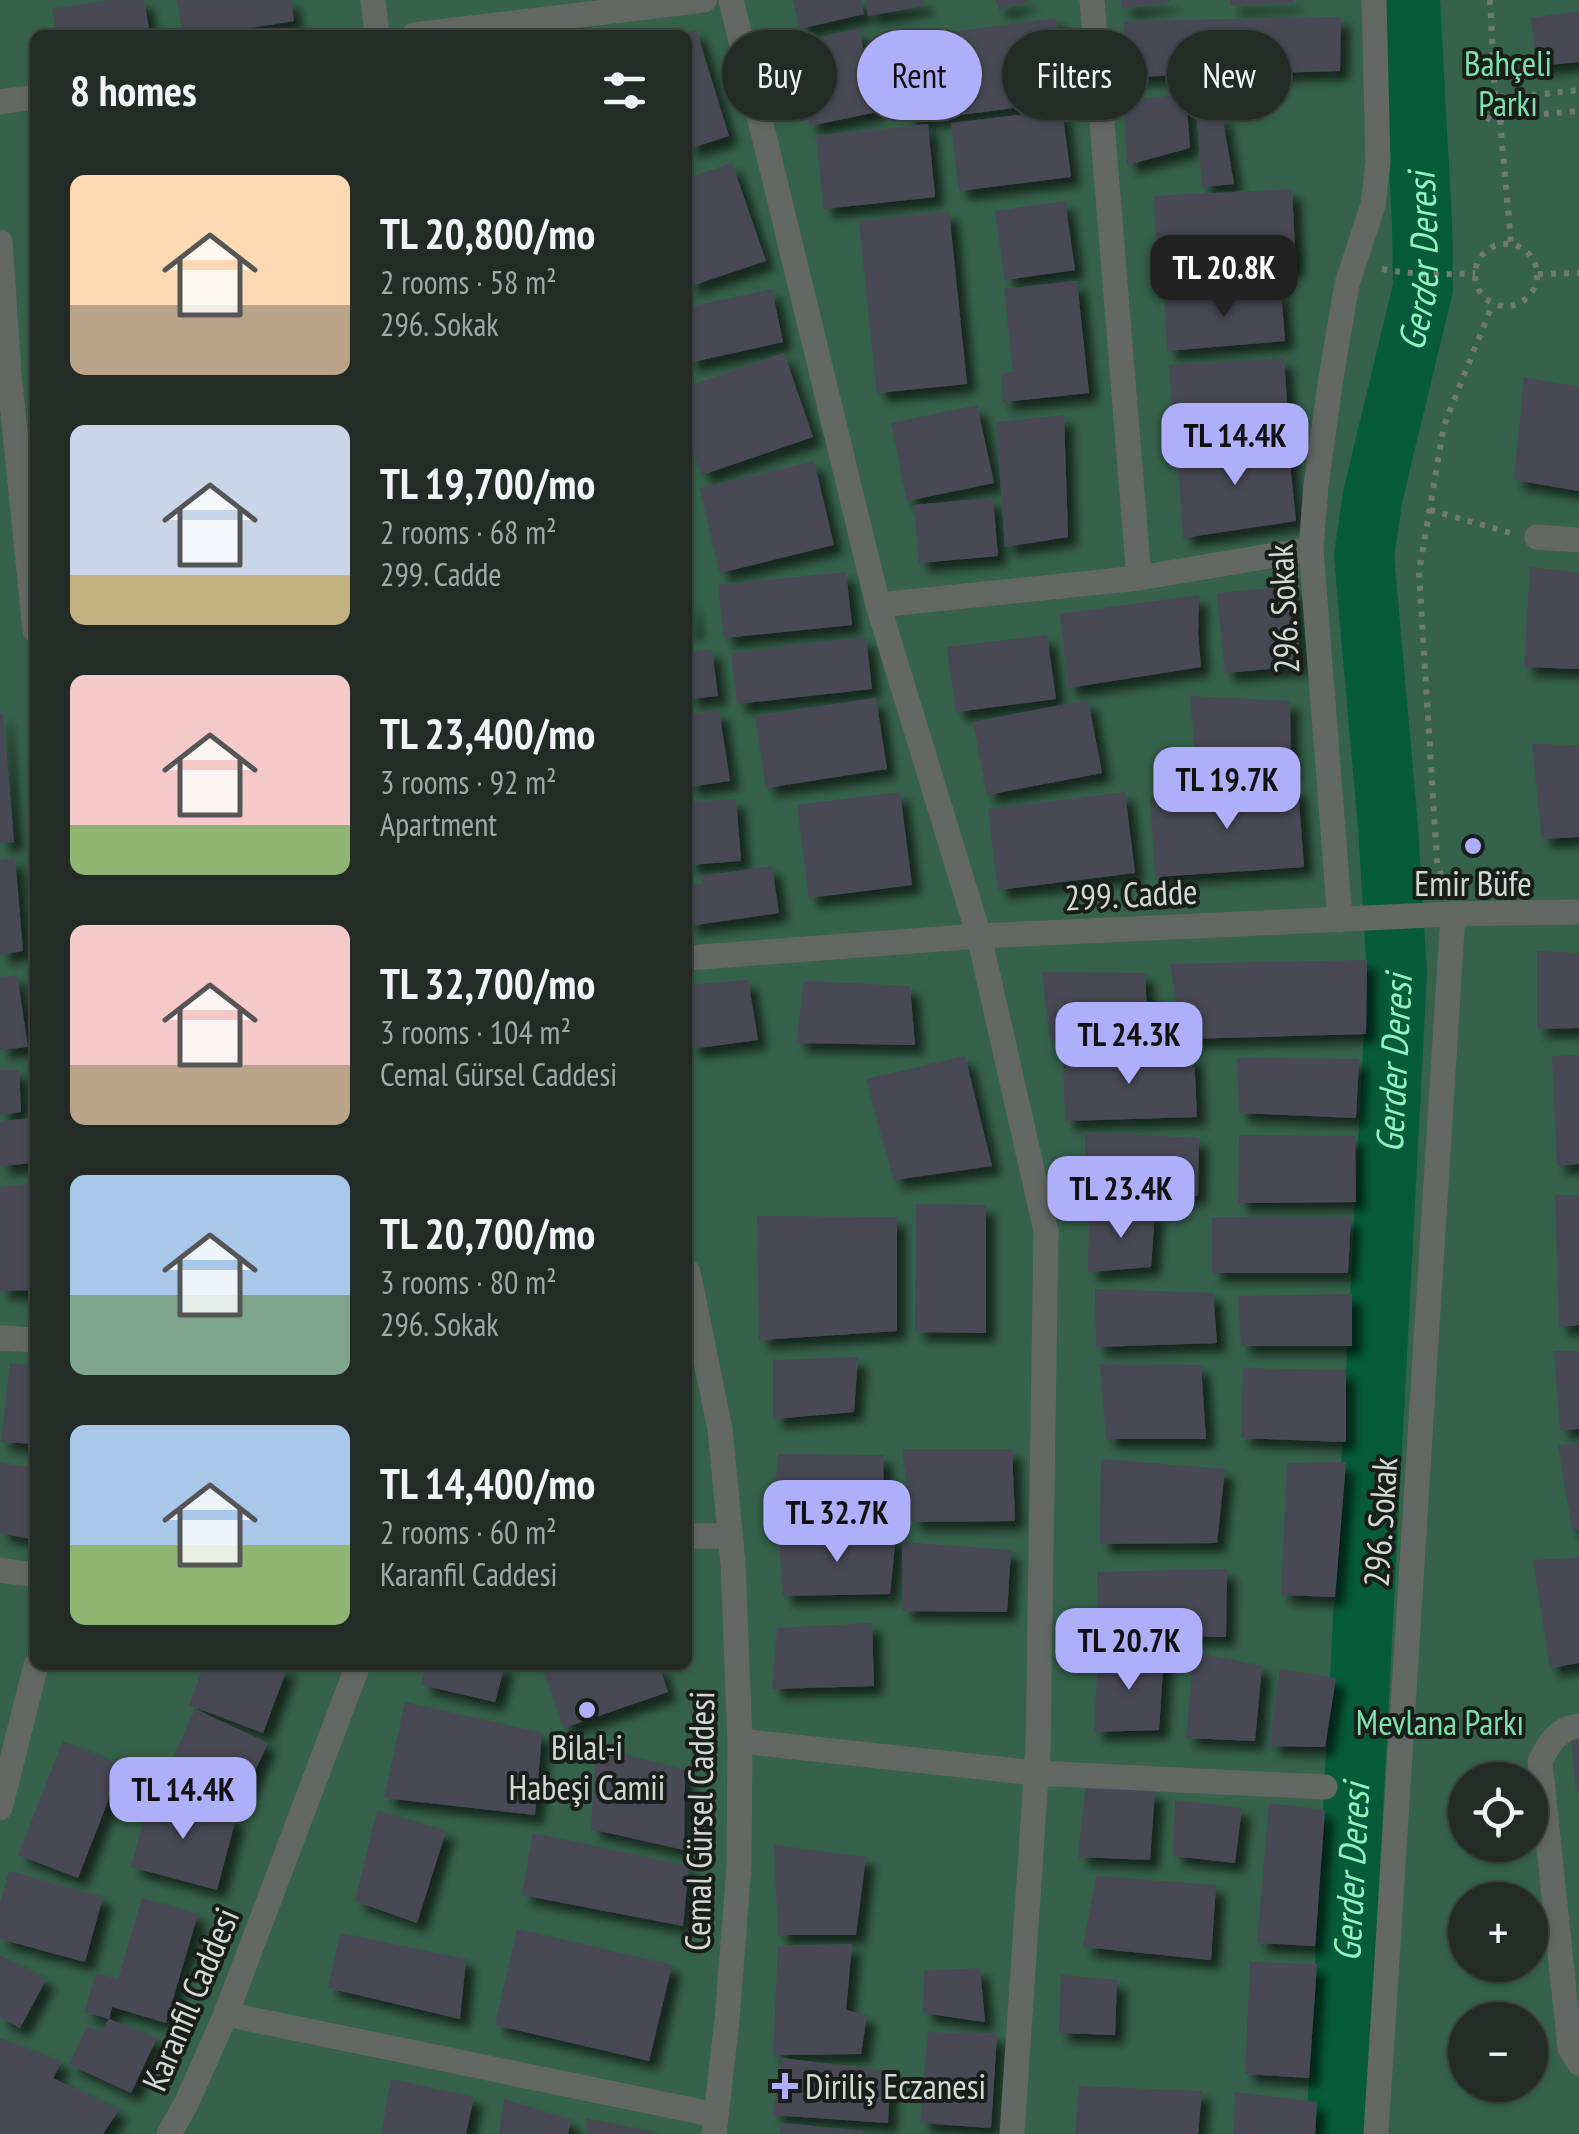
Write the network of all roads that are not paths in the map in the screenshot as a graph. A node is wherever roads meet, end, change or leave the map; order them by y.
1 (373, 0) edge
2 (704, 0) edge
3 (730, 0) edge
4 (1092, 0) edge
5 (1374, 0) edge
6 (376, 30) edge
7 (455, 30) edge
8 (30, 98) edge
9 (0, 102) edge
10 (0, 242) edge
11 (5, 374) edge
12 (1536, 537) road end
13 (1579, 540) edge
14 (1311, 549) junction
15 (1139, 578) junction
16 (30, 587) edge
17 (878, 605) junction
18 (1579, 912) edge
19 (1453, 914) junction
20 (1345, 920) junction
21 (979, 936) junction
22 (692, 958) edge
23 (692, 1292) edge
24 (0, 1338) edge
25 (30, 1340) edge
26 (692, 1536) edge
27 (730, 1536) junction
28 (0, 1570) edge
29 (30, 1574) edge
30 (35, 1670) edge
31 (356, 1670) edge
32 (1579, 1726) edge
33 (740, 1741) junction
34 (1036, 1772) junction
35 (1325, 1786) dead end
36 (0, 1808) edge
37 (226, 2014) junction
38 (1579, 2064) edge
39 (715, 2124) edge
40 (169, 2134) edge
41 (1012, 2134) edge
42 (1376, 2134) edge

1 - 6 street
2 - 7 street
3 - 17 street
4 - 15 street
5 - 14 street, 296. Sokak
8 - 9 street
10 - 11 street
11 - 16 street
12 - 13 street
14 - 15 street
14 - 20 street, 296. Sokak
15 - 17 street
17 - 21 street
18 - 19 street, 299. Cadde
19 - 20 street, 299. Cadde
19 - 42 street, 296. Sokak
20 - 21 street, 299. Cadde
21 - 22 street, 299. Cadde
21 - 34 street
23 - 27 street, Cemal Gürsel Caddesi
24 - 25 street
26 - 27 street
27 - 33 street, Cemal Gürsel Caddesi
28 - 29 street
30 - 36 street
31 - 37 street, Karanfil Caddesi
32 - 38 street
33 - 34 street
33 - 39 street, Cemal Gürsel Caddesi
34 - 35 street
34 - 41 street
37 - 39 street
37 - 40 street, Karanfil Caddesi

